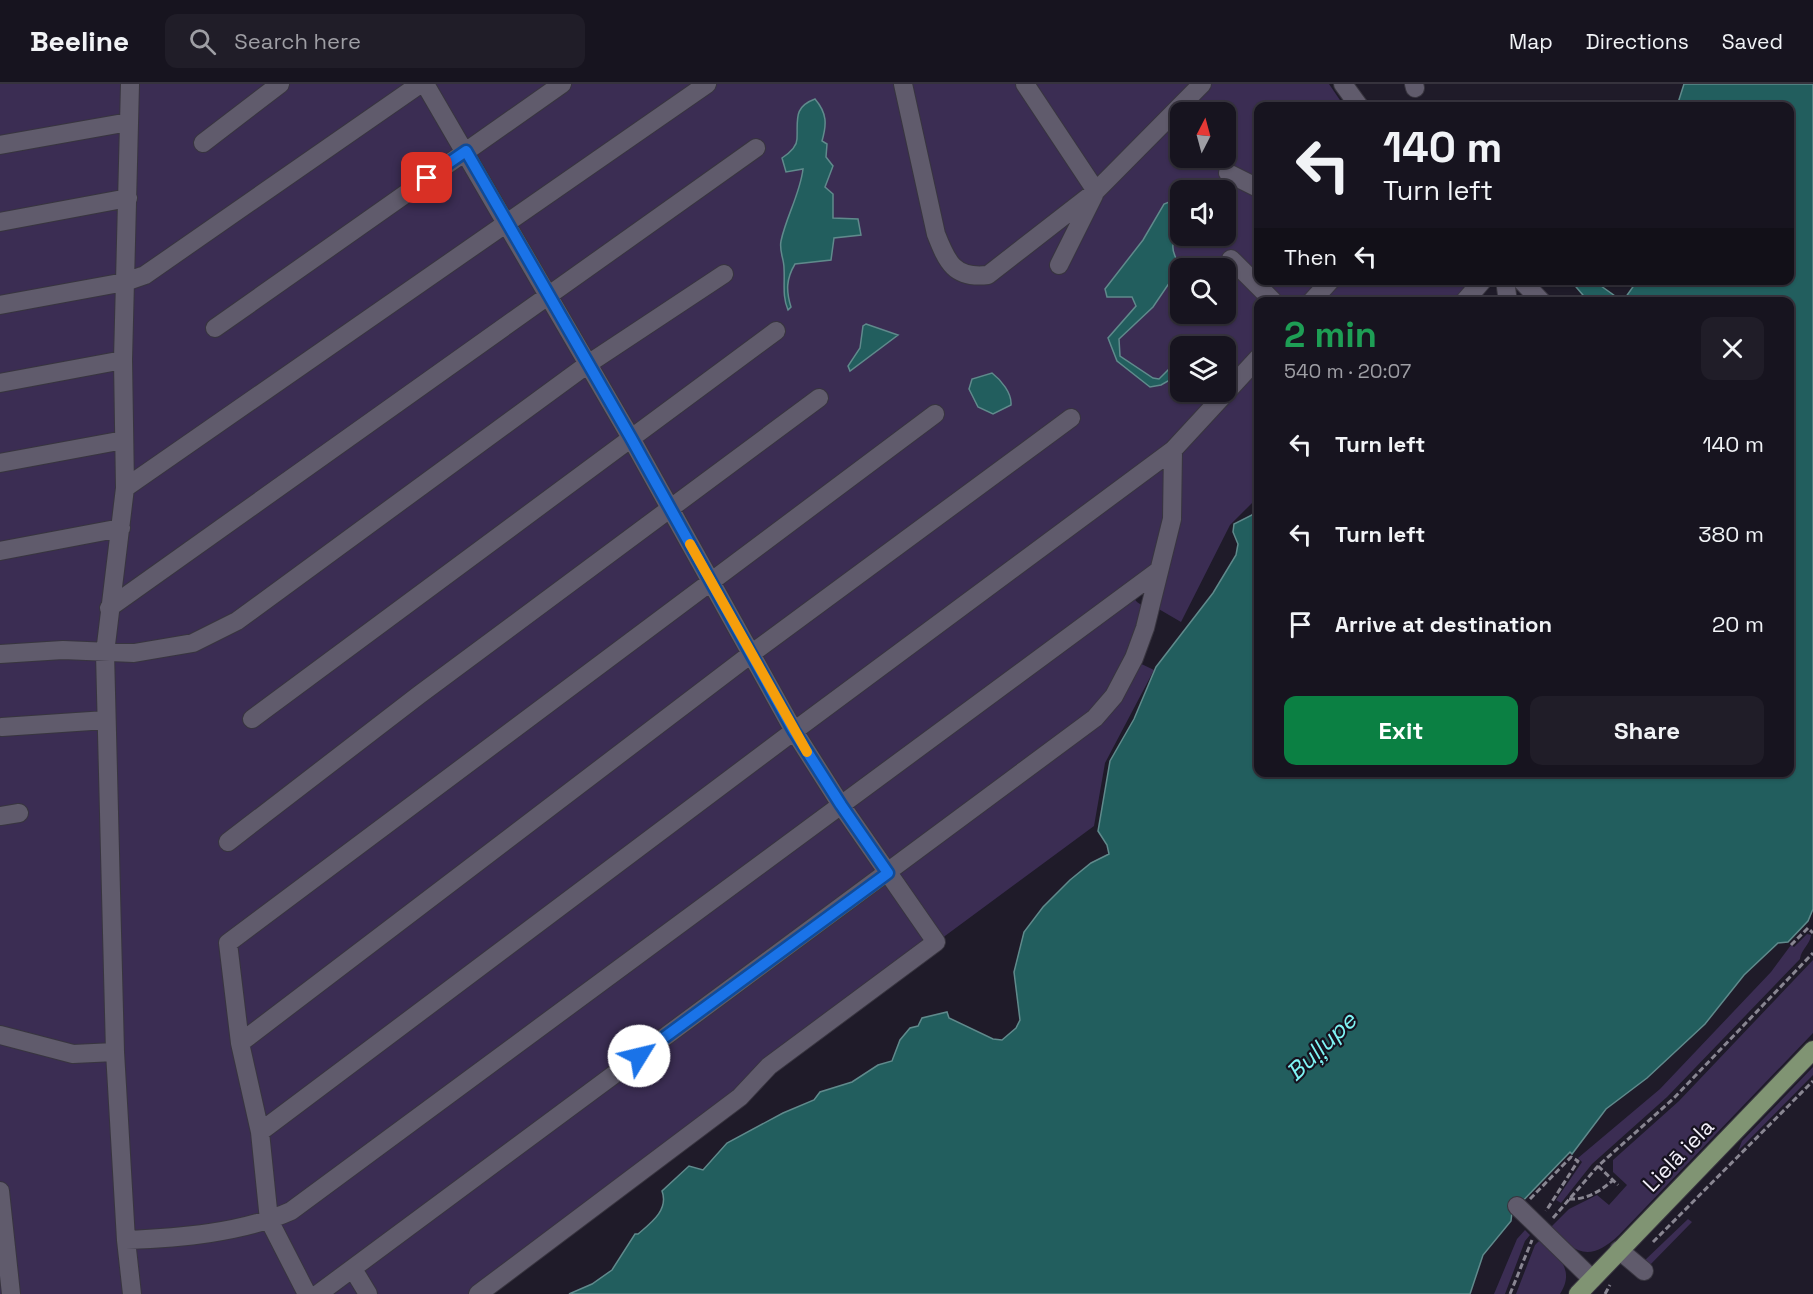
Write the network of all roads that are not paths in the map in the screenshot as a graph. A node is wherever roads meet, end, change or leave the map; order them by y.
1 (130, 84) edge
2 (279, 84) edge
3 (420, 84) edge
4 (426, 84) edge
5 (562, 84) edge
6 (707, 84) edge
7 (903, 84) edge
8 (1025, 84) edge
9 (1202, 84) edge
10 (1343, 84) edge
11 (1356, 102) edge
12 (129, 122) junction
13 (203, 143) dead end
14 (0, 145) edge
15 (756, 148) dead end
16 (466, 151) junction
17 (1228, 173) dead end
18 (1254, 186) edge
19 (1096, 191) junction
20 (128, 198) junction
21 (0, 222) edge
22 (507, 223) junction
23 (1236, 264) edge
24 (1059, 265) dead end
25 (724, 274) dead end
26 (125, 282) junction
27 (1254, 282) edge
28 (1257, 285) edge
29 (1326, 285) edge
30 (1479, 285) edge
31 (1526, 285) edge
32 (548, 295) junction
33 (1269, 297) edge
34 (1316, 297) edge
35 (1468, 297) edge
36 (1537, 297) edge
37 (0, 305) edge
38 (215, 328) dead end
39 (776, 331) dead end
40 (123, 360) junction
41 (1254, 362) edge
42 (588, 364) junction
43 (0, 383) edge
44 (819, 398) dead end
45 (935, 414) dead end
46 (1071, 418) dead end
47 (631, 438) junction
48 (124, 440) junction
49 (1173, 450) junction
50 (0, 463) edge
51 (125, 488) junction
52 (670, 508) junction
53 (121, 528) junction
54 (0, 551) edge
55 (1158, 571) junction
56 (710, 581) junction
57 (109, 608) junction
58 (105, 653) junction
59 (0, 654) edge
60 (751, 654) junction
61 (252, 719) dead end
62 (106, 720) junction
63 (2, 727) dead end
64 (794, 731) junction
65 (841, 805) junction
66 (19, 813) dead end
67 (0, 816) edge
68 (228, 842) dead end
69 (888, 873) junction
70 (0, 1035) edge
71 (240, 1043) junction
72 (1813, 1050) edge
73 (115, 1052) junction
74 (260, 1132) junction
75 (0, 1191) edge
76 (1520, 1206) road end
77 (269, 1221) junction
78 (126, 1240) junction
79 (353, 1269) junction
80 (1592, 1279) junction
81 (11, 1294) edge
82 (132, 1294) edge
83 (307, 1294) edge
84 (318, 1294) edge
85 (368, 1294) edge
86 (478, 1294) edge
87 (1578, 1294) edge

1 - 12 street
2 - 13 street
3 - 26 street
4 - 16 street
5 - 16 street
6 - 22 street
7 - 19 street
8 - 19 street
9 - 19 street
10 - 11 street
12 - 14 street
12 - 20 street
15 - 32 street
16 - 22 street
16 - 38 street
17 - 18 street
19 - 24 street
20 - 21 street
20 - 26 street
22 - 32 street
22 - 51 street
23 - 27 street
25 - 42 street
26 - 37 street
26 - 40 street
28 - 33 street
29 - 34 street
30 - 35 street
31 - 36 street
32 - 42 street
32 - 57 street
39 - 47 street
40 - 43 street
40 - 48 street
41 - 49 street
42 - 47 street
42 - 58 street
44 - 52 street
45 - 56 street
46 - 60 street
47 - 52 street
47 - 61 street
48 - 50 street
48 - 51 street
49 - 55 street
49 - 64 street
51 - 53 street
52 - 56 street
52 - 68 street
53 - 54 street
53 - 57 street
55 - 65 street
55 - 69 street
56 - 60 street
56 - 71 street
57 - 58 street
58 - 59 street
58 - 62 street
60 - 64 street
60 - 71 street
62 - 63 street
62 - 73 street
64 - 65 street
64 - 74 street
65 - 69 street
65 - 77 street
66 - 67 street
69 - 79 street
69 - 86 street
70 - 73 street
71 - 74 street
72 - 80 main road, Lielā iela
73 - 78 street
74 - 77 street
75 - 81 street
76 - 80 street
77 - 78 street
77 - 83 street
78 - 82 street
79 - 84 street
79 - 85 street
80 - 87 main road, Lielā iela

